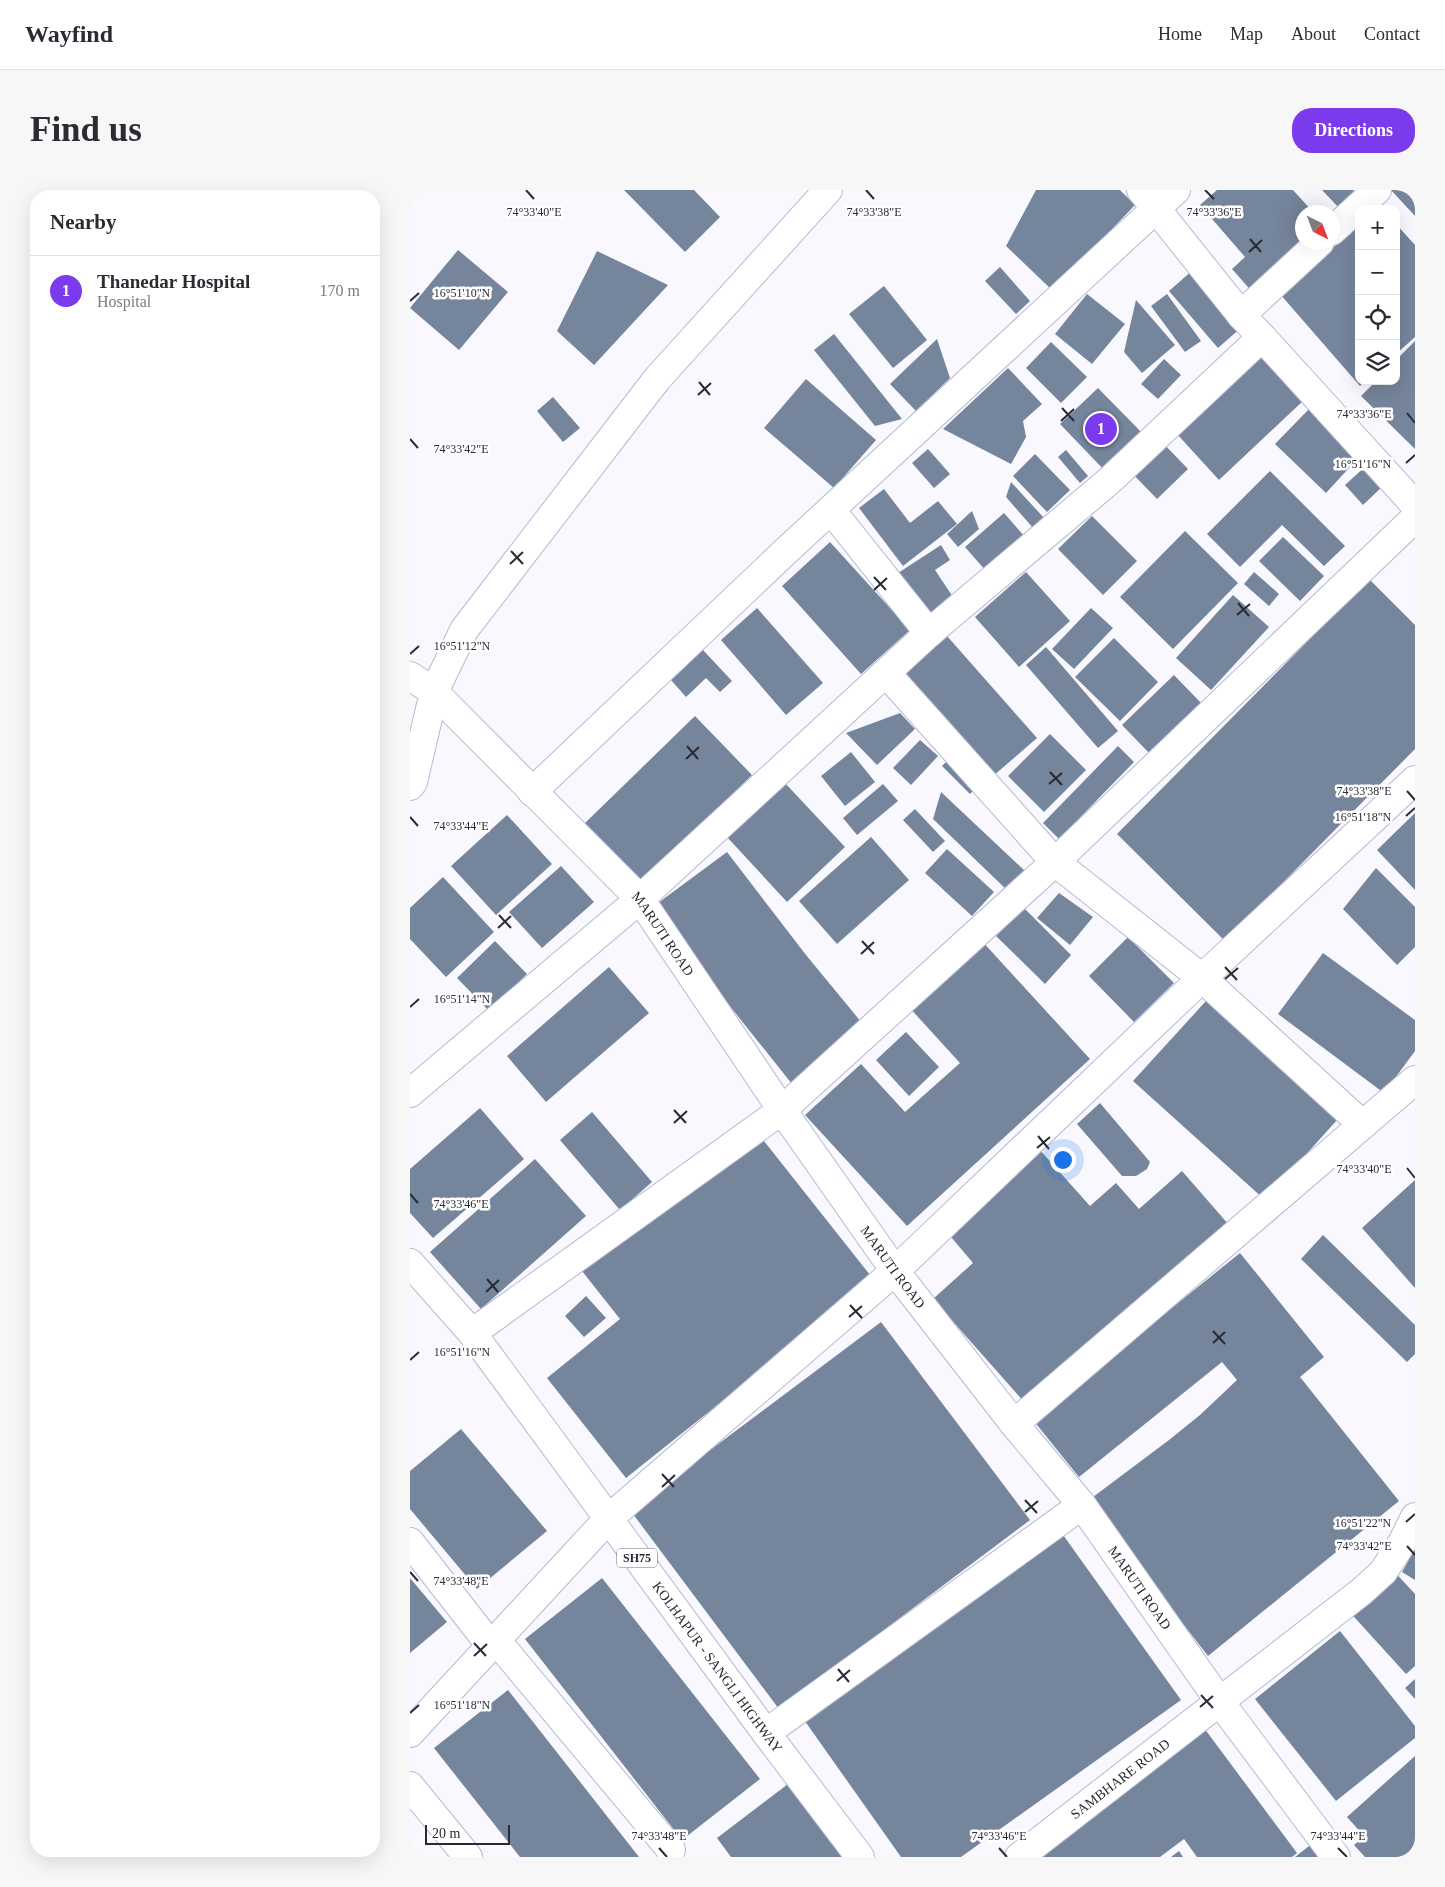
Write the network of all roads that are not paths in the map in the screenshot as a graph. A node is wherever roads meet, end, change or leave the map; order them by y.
1 (828, 190) edge
2 (1176, 190) edge
3 (1369, 193) edge
4 (1148, 199) edge
5 (1340, 223) edge
6 (1311, 250) edge
7 (1241, 315) junction
8 (1262, 337) junction
9 (1414, 504) edge
10 (831, 510) junction
11 (929, 633) junction
12 (886, 673) junction
13 (410, 676) edge
14 (434, 692) junction
15 (1415, 780) edge
16 (410, 786) edge
17 (532, 792) junction
18 (1055, 862) junction
19 (640, 899) junction
20 (1202, 978) junction
21 (1415, 1080) edge
22 (410, 1093) edge
23 (782, 1110) junction
24 (1364, 1125) junction
25 (410, 1263) edge
26 (895, 1271) junction
27 (472, 1333) junction
28 (1014, 1424) junction
29 (1082, 1505) junction
30 (1415, 1517) edge
31 (608, 1518) junction
32 (410, 1542) edge
33 (493, 1643) junction
34 (1220, 1702) junction
35 (410, 1733) edge
36 (766, 1733) junction
37 (410, 1786) edge
38 (671, 1850) dead end
39 (468, 1857) edge
40 (860, 1857) edge
41 (1019, 1857) edge
42 (1336, 1857) edge

1 - 14 street
2 - 4 street
3 - 5 street
4 - 7 street
4 - 10 street
6 - 7 street
7 - 8 street
8 - 9 street
8 - 11 street
9 - 18 street
10 - 11 street
10 - 17 street
11 - 12 street
12 - 18 street
12 - 19 street
13 - 14 street
14 - 16 street
14 - 17 street, MARUTI ROAD
15 - 20 street
17 - 19 street, MARUTI ROAD
18 - 20 street
18 - 23 street
19 - 22 street
19 - 23 street, MARUTI ROAD
20 - 24 street
20 - 26 street
21 - 24 street
23 - 26 street, MARUTI ROAD
23 - 27 street
24 - 28 street
25 - 27 street, KOLHAPUR - SANGLI HIGHWAY / SH75
26 - 28 street, MARUTI ROAD
26 - 31 street
27 - 31 street, KOLHAPUR - SANGLI HIGHWAY / SH75
28 - 29 street, MARUTI ROAD
29 - 34 street, MARUTI ROAD
29 - 36 street
30 - 34 street, SAMBHARE ROAD
31 - 33 street
31 - 36 street, KOLHAPUR - SANGLI HIGHWAY / SH75
32 - 33 street
33 - 35 street
33 - 38 street
34 - 41 street, SAMBHARE ROAD
34 - 42 street, MARUTI ROAD
36 - 40 street, KOLHAPUR - SANGLI HIGHWAY / SH75
37 - 39 street

